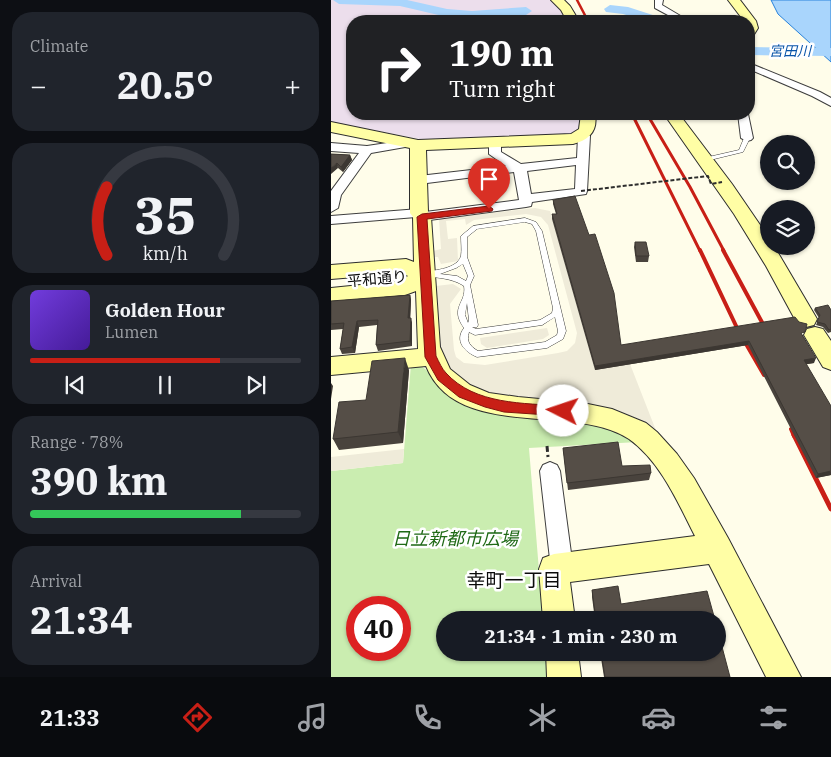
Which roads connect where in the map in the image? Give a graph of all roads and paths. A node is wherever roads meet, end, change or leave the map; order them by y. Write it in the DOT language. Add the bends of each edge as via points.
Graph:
graph roads {
  1 [pos="557,0"];
  2 [pos="659,0"];
  3 [pos="734,0"];
  4 [pos="570,15"];
  5 [pos="672,15"];
  6 [pos="745,15"];
  7 [pos="755,69"];
  8 [pos="831,103"];
  9 [pos="588,120"];
  10 [pos="676,120"];
  11 [pos="744,120"];
  12 [pos="331,127"];
  13 [pos="584,136"];
  14 [pos="747,138"];
  15 [pos="495,143"];
  16 [pos="413,145"];
  17 [pos="331,147"];
  18 [pos="367,150"];
  19 [pos="706,158"];
  20 [pos="581,161"];
  21 [pos="520,169"];
  22 [pos="419,180"];
  23 [pos="722,182"];
  24 [pos="581,191"];
  25 [pos="527,199"];
  26 [pos="331,208"];
  27 [pos="420,215"];
  28 [pos="331,220"];
  29 [pos="465,257"];
  30 [pos="331,272"];
  31 [pos="424,275"];
  32 [pos="331,283"];
  33 [pos="468,289"];
  34 [pos="331,295"];
  35 [pos="557,307"];
  36 [pos="470,325"];
  37 [pos="821,341"];
  38 [pos="431,357"];
  39 [pos="331,366"];
  40 [pos="550,471"];
  41 [pos="718,548"];
  42 [pos="562,568"];
  43 [pos="558,611"];
  44 [pos="784,677"];
  1 -- 4 [label="street"];
  2 -- 5 [label="street" via="658,6"];
  3 -- 6 [label="street"];
  7 -- 8 [label="street"];
  9 -- 13 [label="street"];
  10 -- 19 [label="street"];
  11 -- 14 [label="street"];
  12 -- 16 [label="street"];
  13 -- 15 [label="street" via="573,140"];
  13 -- 20 [label="street"];
  14 -- 19 [label="lane" via="741,151"];
  15 -- 16 [label="street"];
  15 -- 21 [label="street" via="495,154"];
  16 -- 18 [label="street"];
  16 -- 22 [label="street"];
  17 -- 18 [label="street"];
  18 -- 26 [label="street" via="335,195"];
  19 -- 23 [label="street"];
  20 -- 21 [label="street"];
  20 -- 24 [label="street"];
  21 -- 22 [label="street"];
  21 -- 25 [label="street"];
  22 -- 27 [label="street"];
  23 -- 24 [label="path, bridge" via="711,184 708,176"];
  23 -- 37 [label="street"];
  24 -- 25 [label="street"];
  25 -- 27 [label="street" via="522,205"];
  27 -- 28 [label="street"];
  27 -- 31 [label="street"];
  29 -- 31 [label="lane" via="447,269"];
  29 -- 33 [label="lane" via="471,276"];
  29 -- 35 [label="lane" via="464,236 469,229 530,221 539,231"];
  30 -- 31 [label="street" via="406,266"];
  31 -- 32 [label="street, 平和通り"];
  31 -- 33 [label="lane" via="457,278"];
  31 -- 34 [label="street" via="405,288"];
  31 -- 38 [label="street"];
  33 -- 36 [label="lane" via="462,305 463,323"];
  35 -- 36 [label="lane" via="550,320 542,322 487,331"];
  35 -- 36 [label="lane" via="562,330 560,337 547,345 477,354 464,342 464,333"];
  38 -- 39 [label="street"];
  38 -- 41 [label="street" via="452,386 485,402 603,416 638,432 666,460"];
  40 -- 42 [label="street"];
  41 -- 42 [label="street"];
  41 -- 44 [label="street"];
  42 -- 43 [label="street" via="553,569"];
}
